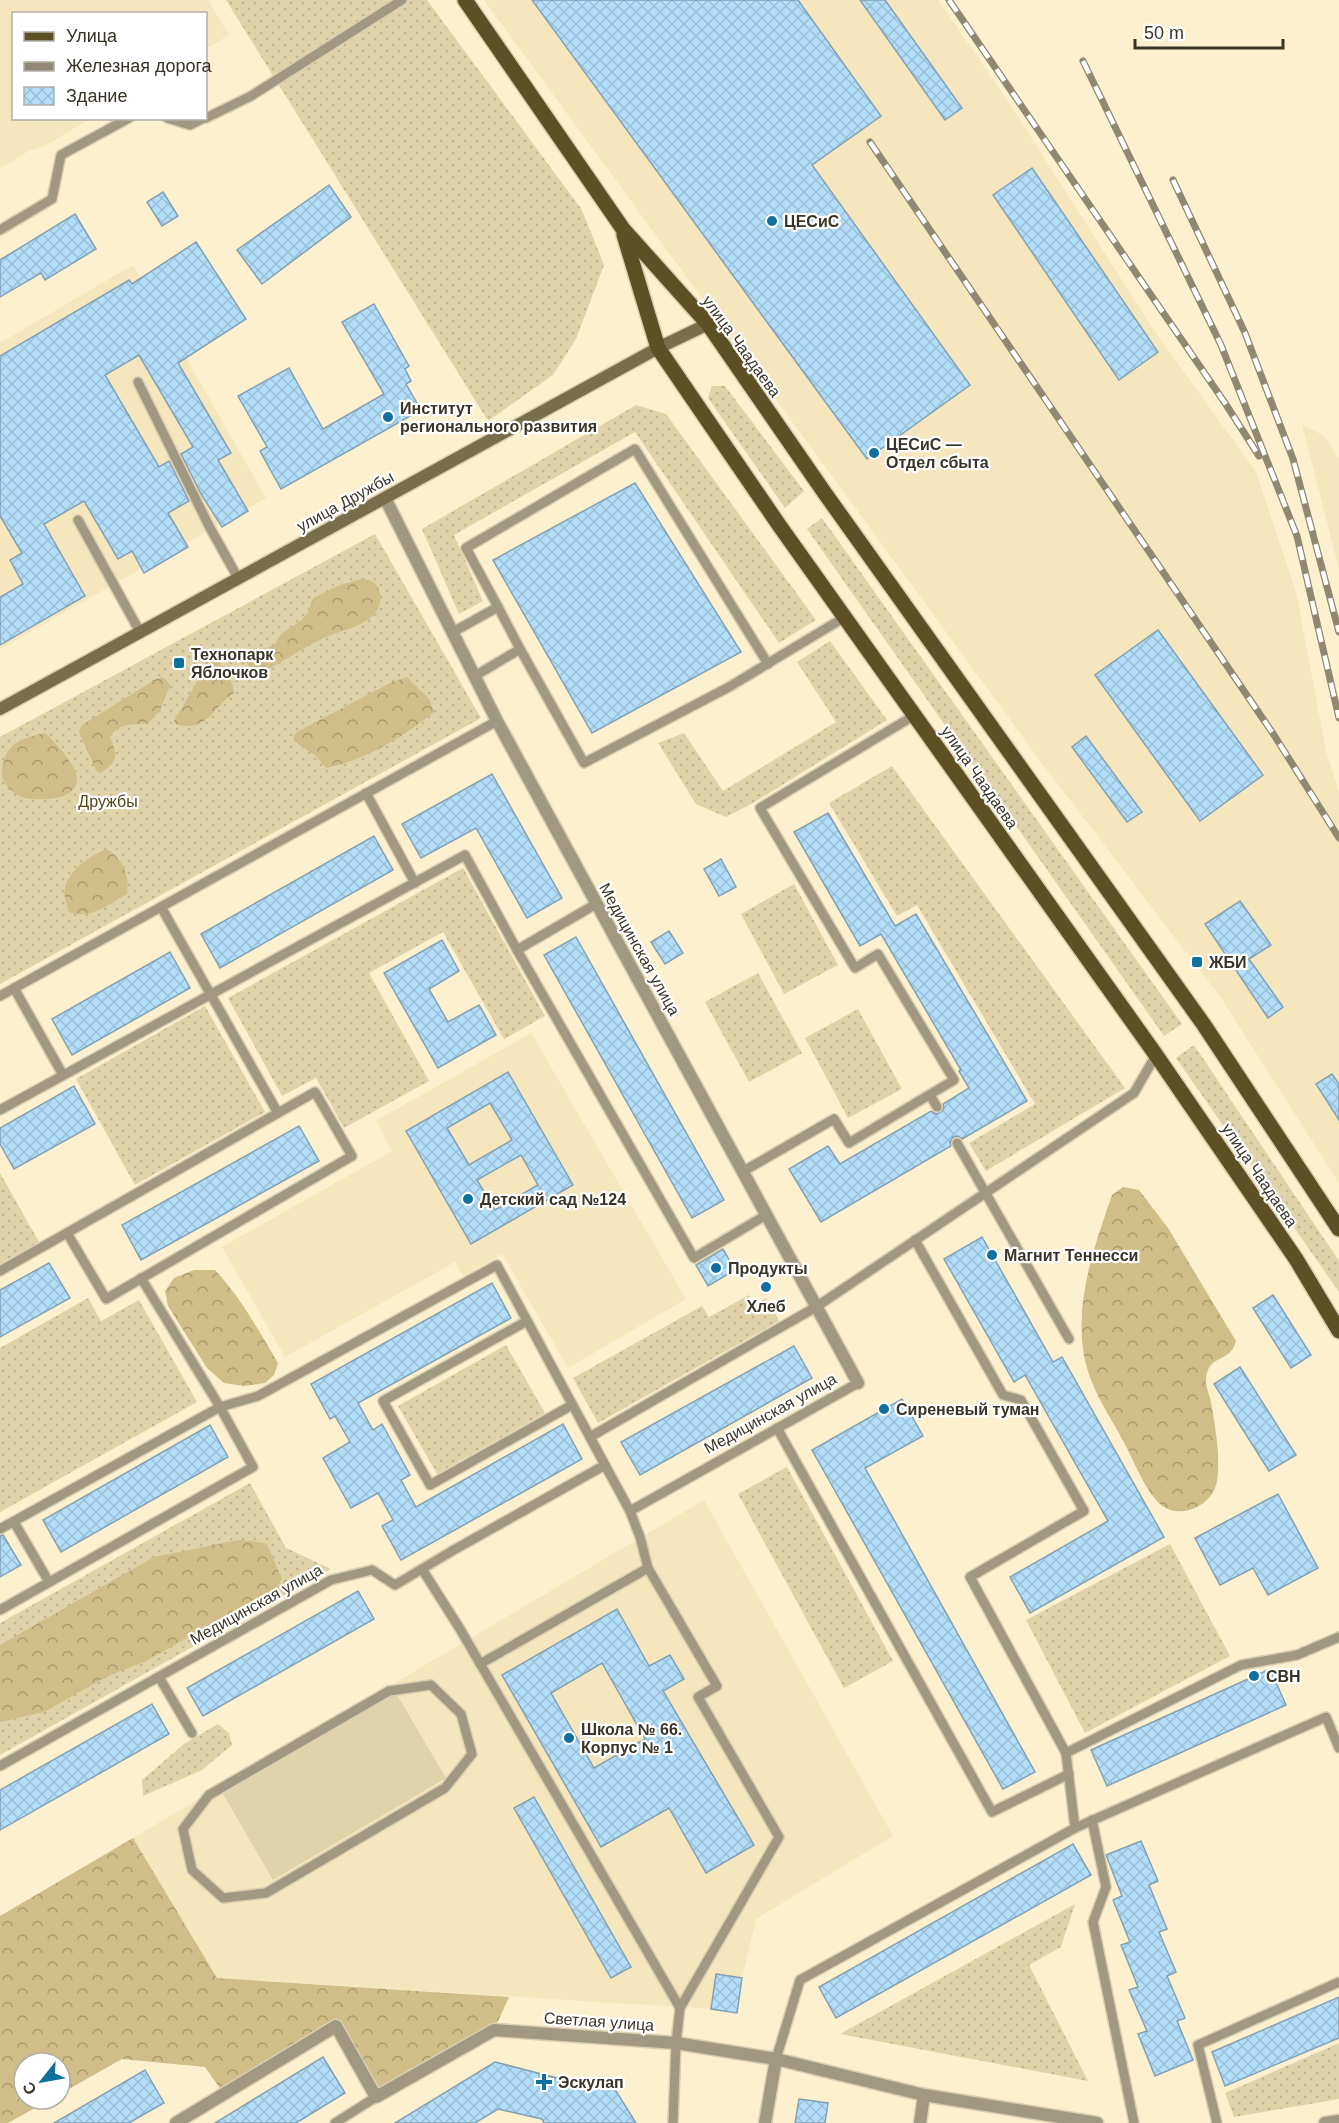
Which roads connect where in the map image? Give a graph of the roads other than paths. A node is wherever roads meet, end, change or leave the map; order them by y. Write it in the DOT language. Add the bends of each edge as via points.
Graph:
graph roads {
  1 [pos="402,0"];
  2 [pos="465,0"];
  3 [pos="207,117"];
  4 [pos="125,120"];
  5 [pos="174,120"];
  6 [pos="201,120"];
  7 [pos="623,229"];
  8 [pos="0,230"];
  9 [pos="708,324"];
  10 [pos="658,348"];
  11 [pos="138,382"];
  12 [pos="386,498"];
  13 [pos="78,520"];
  14 [pos="238,578"];
  15 [pos="498,607"];
  16 [pos="845,616"];
  17 [pos="140,632"];
  18 [pos="453,632"];
  19 [pos="520,649"];
  20 [pos="768,664"];
  21 [pos="475,676"];
  22 [pos="0,709"];
  23 [pos="915,715"];
  24 [pos="497,721"];
  25 [pos="366,793"];
  26 [pos="416,883"];
  27 [pos="596,904"];
  28 [pos="161,907"];
  29 [pos="517,950"];
  30 [pos="14,988"];
  31 [pos="212,994"];
  32 [pos="0,996"];
  33 [pos="1156,1055"];
  34 [pos="63,1075"];
  35 [pos="930,1095"];
  36 [pos="937,1107"];
  37 [pos="0,1110"];
  38 [pos="278,1113"];
  39 [pos="957,1143"];
  40 [pos="742,1172"];
  41 [pos="986,1193"];
  42 [pos="766,1215"];
  43 [pos="1339,1229"];
  44 [pos="67,1233"];
  45 [pos="915,1240"];
  46 [pos="0,1271"];
  47 [pos="141,1278"];
  48 [pos="816,1308"];
  49 [pos="527,1321"];
  50 [pos="1339,1332"];
  51 [pos="1069,1339"];
  52 [pos="858,1383"];
  53 [pos="572,1405"];
  54 [pos="220,1407"];
  55 [pos="777,1428"];
  56 [pos="590,1437"];
  57 [pos="605,1465"];
  58 [pos="630,1511"];
  59 [pos="14,1522"];
  60 [pos="0,1529"];
  61 [pos="648,1568"];
  62 [pos="422,1569"];
  63 [pos="49,1582"];
  64 [pos="0,1610"];
  65 [pos="1339,1637"];
  66 [pos="480,1664"];
  67 [pos="159,1677"];
  68 [pos="192,1733"];
  69 [pos="1339,1748"];
  70 [pos="1066,1753"];
  71 [pos="0,1766"];
  72 [pos="1069,1774"];
  73 [pos="209,1795"];
  74 [pos="1092,1820"];
  75 [pos="1075,1828"];
  76 [pos="1339,1982"];
  77 [pos="680,2008"];
  78 [pos="676,2043"];
  79 [pos="776,2059"];
  80 [pos="924,2095"];
  81 [pos="376,2097"];
  82 [pos="1339,2121"];
  83 [pos="176,2123"];
  84 [pos="335,2123"];
  85 [pos="673,2123"];
  86 [pos="765,2123"];
  87 [pos="920,2123"];
  88 [pos="1097,2123"];
  89 [pos="1134,2123"];
  90 [pos="1217,2123"];
  91 [pos="1325,2123"];
  1 -- 3 [label="lane" via="251,96"];
  2 -- 7 [label="main road, улица Чаадаева"];
  4 -- 8 [label="lane" via="62,155 52,199"];
  5 -- 6 [label="lane" via="190,125"];
  7 -- 9 [label="main road, улица Чаадаева"];
  7 -- 10 [label="main road, улица Чаадаева"];
  9 -- 10 [label="main road, улица Дружбы"];
  9 -- 43 [label="main road, улица Чаадаева" via="1204,1025"];
  10 -- 12 [label="main road, улица Дружбы"];
  10 -- 16 [label="main road, улица Чаадаева"];
  11 -- 14 [label="lane"];
  12 -- 14 [label="main road, улица Дружбы"];
  12 -- 18 [label="street, Медицинская улица"];
  13 -- 17 [label="lane"];
  14 -- 17 [label="main road, улица Дружбы"];
  15 -- 18 [label="lane"];
  15 -- 19 [label="lane"];
  15 -- 20 [label="lane" via="466,548 635,449"];
  16 -- 20 [label="lane"];
  16 -- 23 [label="main road, улица Чаадаева"];
  17 -- 22 [label="main road, улица Дружбы"];
  18 -- 21 [label="street, Медицинская улица"];
  19 -- 20 [label="lane" via="584,763"];
  19 -- 21 [label="lane"];
  21 -- 24 [label="street, Медицинская улица"];
  23 -- 33 [label="main road, улица Чаадаева"];
  23 -- 35 [label="lane" via="760,808 855,968 878,954 954,1080"];
  24 -- 25 [label="lane"];
  24 -- 27 [label="street, Медицинская улица"];
  25 -- 26 [label="lane"];
  25 -- 28 [label="lane"];
  26 -- 29 [label="lane" via="465,855"];
  26 -- 31 [label="lane"];
  27 -- 29 [label="lane"];
  27 -- 40 [label="street, Медицинская улица"];
  28 -- 30 [label="lane"];
  28 -- 31 [label="lane"];
  29 -- 42 [label="lane" via="694,1258"];
  30 -- 32 [label="lane"];
  30 -- 34 [label="lane"];
  31 -- 34 [label="lane"];
  31 -- 38 [label="lane"];
  33 -- 41 [label="lane" via="1134,1093"];
  33 -- 50 [label="main road, улица Чаадаева" via="1296,1259"];
  34 -- 37 [label="lane"];
  35 -- 36 [label="lane"];
  35 -- 40 [label="lane" via="849,1143 834,1119"];
  38 -- 44 [label="lane"];
  38 -- 47 [label="lane" via="315,1092 352,1156"];
  39 -- 41 [label="lane"];
  40 -- 42 [label="street, Медицинская улица"];
  41 -- 45 [label="lane"];
  41 -- 51 [label="lane"];
  42 -- 48 [label="street, Медицинская улица"];
  44 -- 46 [label="lane"];
  44 -- 47 [label="lane" via="106,1299"];
  45 -- 48 [label="lane"];
  45 -- 70 [label="lane" via="1003,1395 1021,1400 1084,1510 970,1577"];
  47 -- 54 [label="lane"];
  48 -- 52 [label="street, Медицинская улица"];
  48 -- 56 [label="lane"];
  49 -- 53 [label="lane"];
  49 -- 53 [label="lane" via="383,1401 430,1485"];
  49 -- 54 [label="lane" via="497,1265 258,1396"];
  52 -- 55 [label="lane, Медицинская улица"];
  53 -- 56 [label="lane"];
  54 -- 59 [label="lane"];
  54 -- 63 [label="lane" via="253,1467"];
  55 -- 58 [label="lane, Медицинская улица"];
  55 -- 72 [label="lane" via="992,1812"];
  56 -- 57 [label="lane"];
  57 -- 58 [label="lane"];
  57 -- 62 [label="lane, Медицинская улица"];
  58 -- 61 [label="lane"];
  59 -- 60 [label="lane"];
  59 -- 63 [label="lane"];
  61 -- 66 [label="lane"];
  61 -- 77 [label="lane" via="717,1686 698,1697 779,1837"];
  62 -- 66 [label="lane"];
  62 -- 67 [label="lane, Медицинская улица" via="395,1585 372,1570 331,1580"];
  63 -- 64 [label="lane"];
  65 -- 70 [label="lane" via="1297,1655 1241,1665"];
  66 -- 77 [label="lane"];
  67 -- 68 [label="lane"];
  67 -- 71 [label="lane, Медицинская улица"];
  69 -- 74 [label="lane" via="1326,1717"];
  70 -- 72 [label="lane"];
  72 -- 75 [label="lane"];
  73 -- 73 [label="lane" via="183,1829 192,1870 223,1898 266,1893 446,1788 472,1754 461,1714 431,1685 389,1691"];
  74 -- 75 [label="lane"];
  74 -- 89 [label="lane" via="1106,1887 1093,1922"];
  75 -- 79 [label="lane" via="800,1980"];
  76 -- 90 [label="lane" via="1198,2044"];
  77 -- 78 [label="lane"];
  78 -- 79 [label="street, Светлая улица"];
  78 -- 81 [label="street, Светлая улица" via="494,2030"];
  78 -- 85 [label="lane"];
  79 -- 80 [label="street, Светлая улица"];
  79 -- 86 [label="street"];
  80 -- 87 [label="street"];
  80 -- 88 [label="street, Светлая улица"];
  81 -- 83 [label="street" via="336,2026"];
  81 -- 84 [label="lane"];
  82 -- 91 [label="street"];
}
